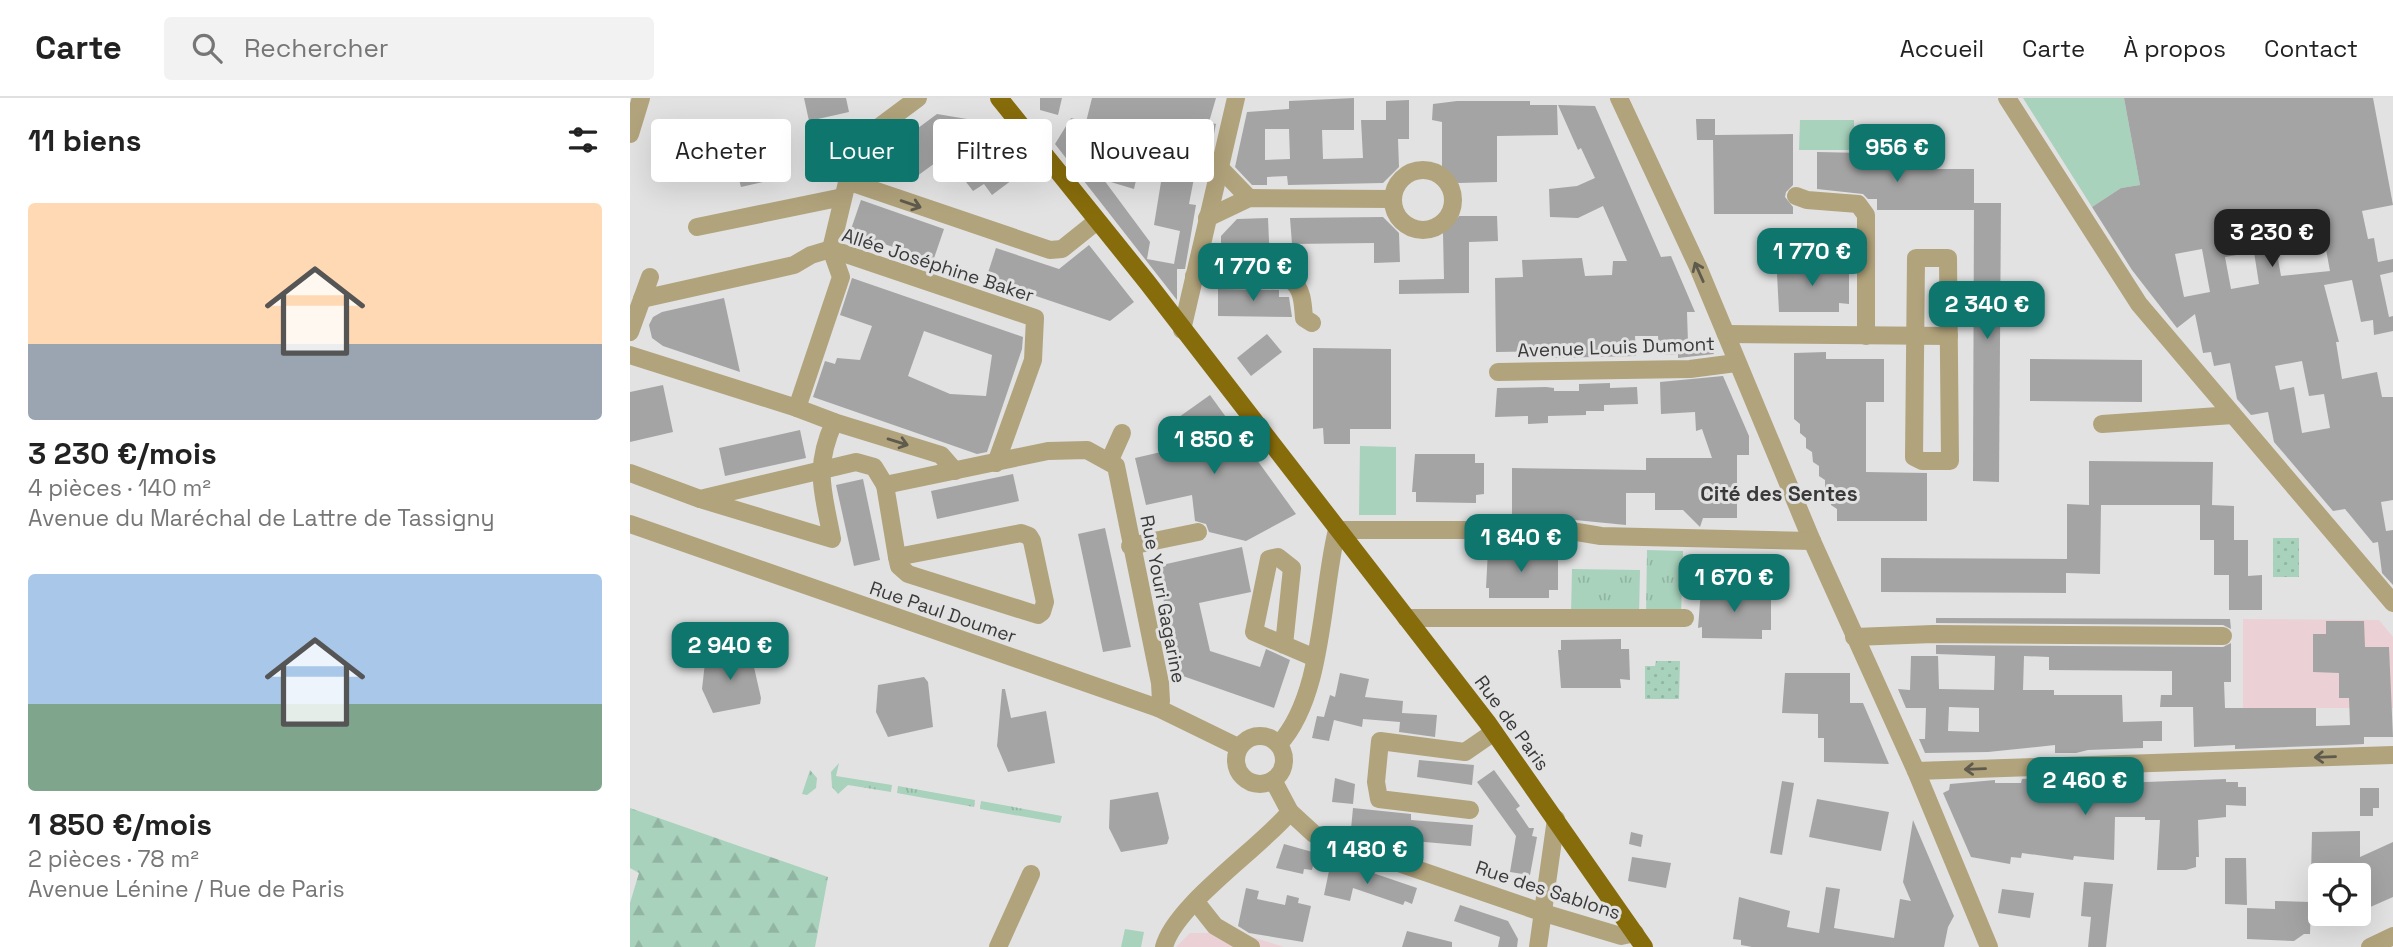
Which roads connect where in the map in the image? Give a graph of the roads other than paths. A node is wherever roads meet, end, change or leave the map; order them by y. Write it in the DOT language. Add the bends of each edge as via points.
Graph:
graph roads {
  1 [pos="641,98"];
  2 [pos="918,98"];
  3 [pos="999,98"];
  4 [pos="1236,98"];
  5 [pos="1619,98"];
  6 [pos="2007,98"];
  7 [pos="630,134"];
  8 [pos="1219,167"];
  9 [pos="845,189"];
  10 [pos="1796,196"];
  11 [pos="1249,198"];
  12 [pos="1392,200"];
  13 [pos="1207,218"];
  14 [pos="1097,221"];
  15 [pos="698,227"];
  16 [pos="831,249"];
  17 [pos="1195,276"];
  18 [pos="650,277"];
  19 [pos="642,299"];
  20 [pos="1312,323"];
  21 [pos="1182,330"];
  22 [pos="630,332"];
  23 [pos="1726,334"];
  24 [pos="1867,336"];
  25 [pos="1915,336"];
  26 [pos="1949,336"];
  27 [pos="630,355"];
  28 [pos="1737,363"];
  29 [pos="1498,372"];
  30 [pos="797,408"];
  31 [pos="2233,415"];
  32 [pos="834,422"];
  33 [pos="2102,424"];
  34 [pos="1122,433"];
  35 [pos="1109,462"];
  36 [pos="996,463"];
  37 [pos="819,471"];
  38 [pos="955,471"];
  39 [pos="630,473"];
  40 [pos="885,485"];
  41 [pos="700,499"];
  42 [pos="630,524"];
  43 [pos="1337,530"];
  44 [pos="1198,532"];
  45 [pos="1812,541"];
  46 [pos="1130,546"];
  47 [pos="897,556"];
  48 [pos="2393,603"];
  49 [pos="1406,618"];
  50 [pos="1685,618"];
  51 [pos="2223,636"];
  52 [pos="1854,637"];
  53 [pos="1284,645"];
  54 [pos="1315,658"];
  55 [pos="1158,708"];
  56 [pos="1494,732"];
  57 [pos="1279,744"];
  58 [pos="1238,747"];
  59 [pos="2393,755"];
  60 [pos="1916,771"];
  61 [pos="1273,780"];
  62 [pos="1470,810"];
  63 [pos="1290,812"];
  64 [pos="1556,819"];
  65 [pos="1031,874"];
  66 [pos="1196,902"];
  67 [pos="1544,913"];
  68 [pos="2393,936"];
  69 [pos="1640,940"];
  70 [pos="998,947"];
  71 [pos="1164,947"];
  72 [pos="1251,947"];
  73 [pos="1538,947"];
  74 [pos="1989,947"];
  75 [pos="2370,947"];
  1 -- 7 [label="street"];
  2 -- 9 [label="street" via="863,139 855,149"];
  3 -- 14 [label="main road, Rue de Paris"];
  4 -- 8 [label="street"];
  23 -- 5 [label="street, one-way"];
  6 -- 31 [label="street" via="2139,304"];
  8 -- 11 [label="street"];
  8 -- 13 [label="street"];
  9 -- 14 [label="street, one-way" via="1050,250 1062,249"];
  9 -- 15 [label="street"];
  9 -- 16 [label="street"];
  10 -- 24 [label="street" via="1858,204 1866,215"];
  11 -- 12 [label="street"];
  11 -- 13 [label="street"];
  13 -- 17 [label="street"];
  14 -- 21 [label="main road, Rue de Paris"];
  16 -- 19 [label="street, Allée Joséphine Baker" via="794,265"];
  16 -- 30 [label="street" via="841,277"];
  16 -- 36 [label="street, Allée Joséphine Baker" via="1035,318 1034,360"];
  17 -- 20 [label="street" via="1281,275 1295,283 1304,318"];
  17 -- 21 [label="street"];
  18 -- 19 [label="street"];
  19 -- 22 [label="street"];
  21 -- 43 [label="main road, Rue de Paris"];
  23 -- 24 [label="street"];
  23 -- 28 [label="street"];
  24 -- 25 [label="street"];
  25 -- 26 [label="street"];
  25 -- 26 [label="street" via="1916,258 1948,258"];
  25 -- 26 [label="street" via="1914,457 1950,461"];
  27 -- 30 [label="street"];
  28 -- 29 [label="street, Avenue Louis Dumont" via="1690,369"];
  28 -- 45 [label="street"];
  30 -- 32 [label="street"];
  31 -- 33 [label="street"];
  31 -- 48 [label="street"];
  32 -- 37 [label="street" via="822,449"];
  32 -- 38 [label="street, one-way" via="941,455"];
  34 -- 35 [label="street"];
  35 -- 36 [label="street" via="1087,450 1048,451"];
  35 -- 46 [label="street, Rue Youri Gagarine" via="1116,466"];
  36 -- 38 [label="street"];
  37 -- 40 [label="street" via="856,462 874,467"];
  37 -- 41 [label="street"];
  37 -- 41 [label="street" via="832,539"];
  38 -- 40 [label="street"];
  39 -- 41 [label="street"];
  40 -- 47 [label="street"];
  42 -- 55 [label="street, Rue Paul Doumer"];
  43 -- 45 [label="street" via="1565,530 1601,536"];
  43 -- 49 [label="main road, Rue de Paris"];
  43 -- 54 [label="street"];
  44 -- 46 [label="street"];
  45 -- 52 [label="street"];
  46 -- 55 [label="street, Rue Youri Gagarine" via="1160,683"];
  47 -- 47 [label="street" via="899,566 908,574 1034,615 1045,607 1032,541 1026,534"];
  49 -- 50 [label="street"];
  49 -- 56 [label="main road, Rue de Paris"];
  51 -- 52 [label="street"];
  52 -- 60 [label="street"];
  53 -- 54 [label="street"];
  54 -- 57 [label="street" via="1293,730"];
  55 -- 58 [label="street, Rue Paul Doumer"];
  56 -- 62 [label="street" via="1465,752 1380,741 1379,799"];
  56 -- 64 [label="main road, Rue de Paris"];
  57 -- 58 [label="street" via="1256,736"];
  57 -- 61 [label="street" via="1284,764"];
  58 -- 61 [label="street" via="1235,764 1243,778 1258,785"];
  59 -- 60 [label="street, one-way"];
  60 -- 74 [label="street"];
  61 -- 63 [label="street, Rue des Sablons"];
  63 -- 66 [label="street"];
  63 -- 67 [label="street, Rue des Sablons" via="1314,834"];
  64 -- 67 [label="street"];
  64 -- 69 [label="main road, Rue de Paris"];
  65 -- 70 [label="street"];
  66 -- 71 [label="street" via="1167,934"];
  66 -- 72 [label="street" via="1214,926"];
  67 -- 69 [label="street, Rue des Sablons"];
  67 -- 73 [label="street"];
  68 -- 75 [label="street"];
}
